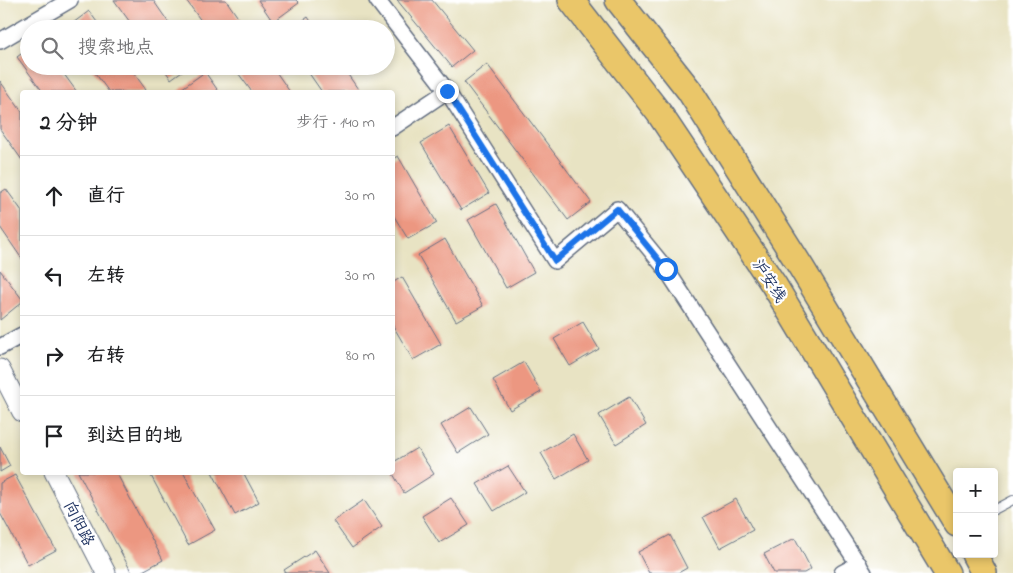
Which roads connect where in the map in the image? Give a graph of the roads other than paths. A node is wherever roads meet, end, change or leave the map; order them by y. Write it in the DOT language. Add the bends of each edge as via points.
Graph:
graph roads {
  1 [pos="70,0"];
  2 [pos="377,0"];
  3 [pos="571,0"];
  4 [pos="618,0"];
  5 [pos="36,20"];
  6 [pos="392,20"];
  7 [pos="395,23"];
  8 [pos="20,29"];
  9 [pos="0,41"];
  10 [pos="447,91"];
  11 [pos="395,126"];
  12 [pos="20,336"];
  13 [pos="0,347"];
  14 [pos="0,369"];
  15 [pos="20,408"];
  16 [pos="56,475"];
  17 [pos="1013,500"];
  18 [pos="998,508"];
  19 [pos="953,517"];
  20 [pos="976,558"];
  21 [pos="862,568"];
  22 [pos="106,573"];
  23 [pos="842,573"];
  24 [pos="947,573"];
  25 [pos="984,573"];
  1 -- 5 [label="street"];
  2 -- 6 [label="street"];
  3 -- 24 [label="highway, 沪安线" via="659,113 774,285"];
  4 -- 19 [label="highway, 沪安线" via="689,90"];
  7 -- 10 [label="street"];
  8 -- 9 [label="street"];
  10 -- 11 [label="street"];
  10 -- 21 [label="street" via="555,261 617,209 666,269"];
  12 -- 13 [label="street"];
  14 -- 15 [label="street"];
  16 -- 22 [label="street, 向阳路"];
  17 -- 18 [label="lane"];
  20 -- 25 [label="highway"];
  21 -- 23 [label="street"];
}
